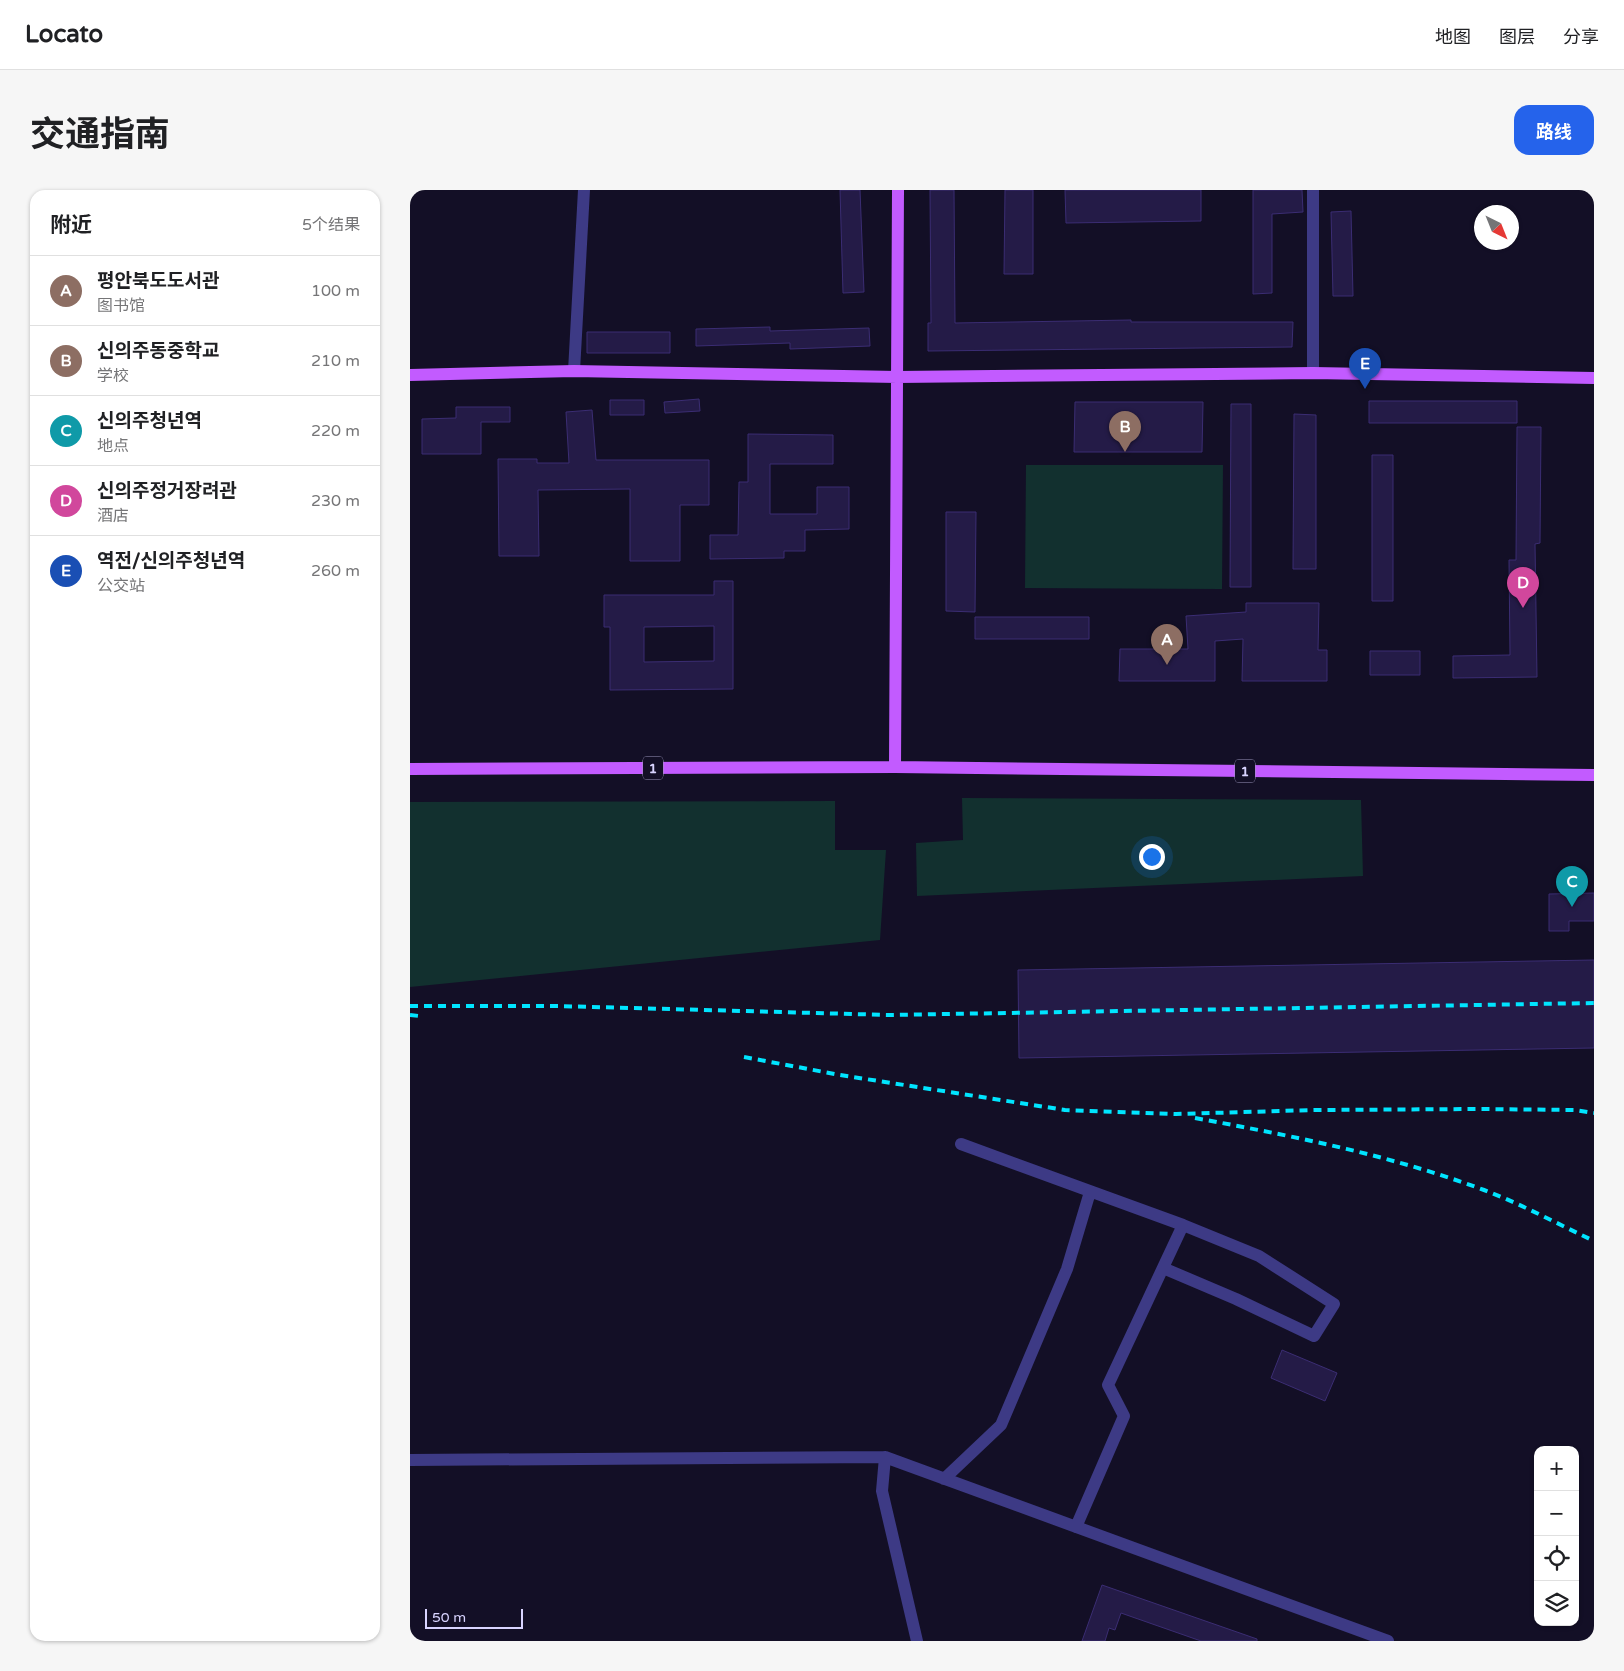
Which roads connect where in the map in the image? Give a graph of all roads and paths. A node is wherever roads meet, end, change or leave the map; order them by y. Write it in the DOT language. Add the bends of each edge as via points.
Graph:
graph roads {
  1 [pos="584,190"];
  2 [pos="898,190"];
  3 [pos="1313,190"];
  4 [pos="574,371"];
  5 [pos="1313,373"];
  6 [pos="410,375"];
  7 [pos="897,377"];
  8 [pos="1594,378"];
  9 [pos="895,767"];
  10 [pos="410,769"];
  11 [pos="1594,775"];
  12 [pos="960,1144"];
  13 [pos="1090,1192"];
  14 [pos="1182,1225"];
  15 [pos="1163,1268"];
  16 [pos="884,1457"];
  17 [pos="410,1460"];
  18 [pos="944,1478"];
  19 [pos="1076,1527"];
  20 [pos="918,1641"];
  21 [pos="1388,1641"];
  1 -- 4 [label="street"];
  2 -- 7 [label="main road"];
  3 -- 5 [label="street"];
  4 -- 6 [label="main road"];
  4 -- 7 [label="main road"];
  5 -- 7 [label="main road"];
  5 -- 8 [label="main road"];
  7 -- 9 [label="main road"];
  9 -- 10 [label="main road, 1"];
  9 -- 11 [label="main road, 1"];
  12 -- 13 [label="street"];
  13 -- 14 [label="street"];
  13 -- 18 [label="street" via="1067,1269 1002,1425"];
  14 -- 15 [label="street"];
  14 -- 15 [label="street" via="1259,1256 1334,1304 1314,1336"];
  15 -- 19 [label="street" via="1108,1385 1124,1416"];
  16 -- 17 [label="street"];
  16 -- 18 [label="street"];
  16 -- 20 [label="street" via="882,1490"];
  18 -- 19 [label="street"];
  19 -- 21 [label="street"];
}
